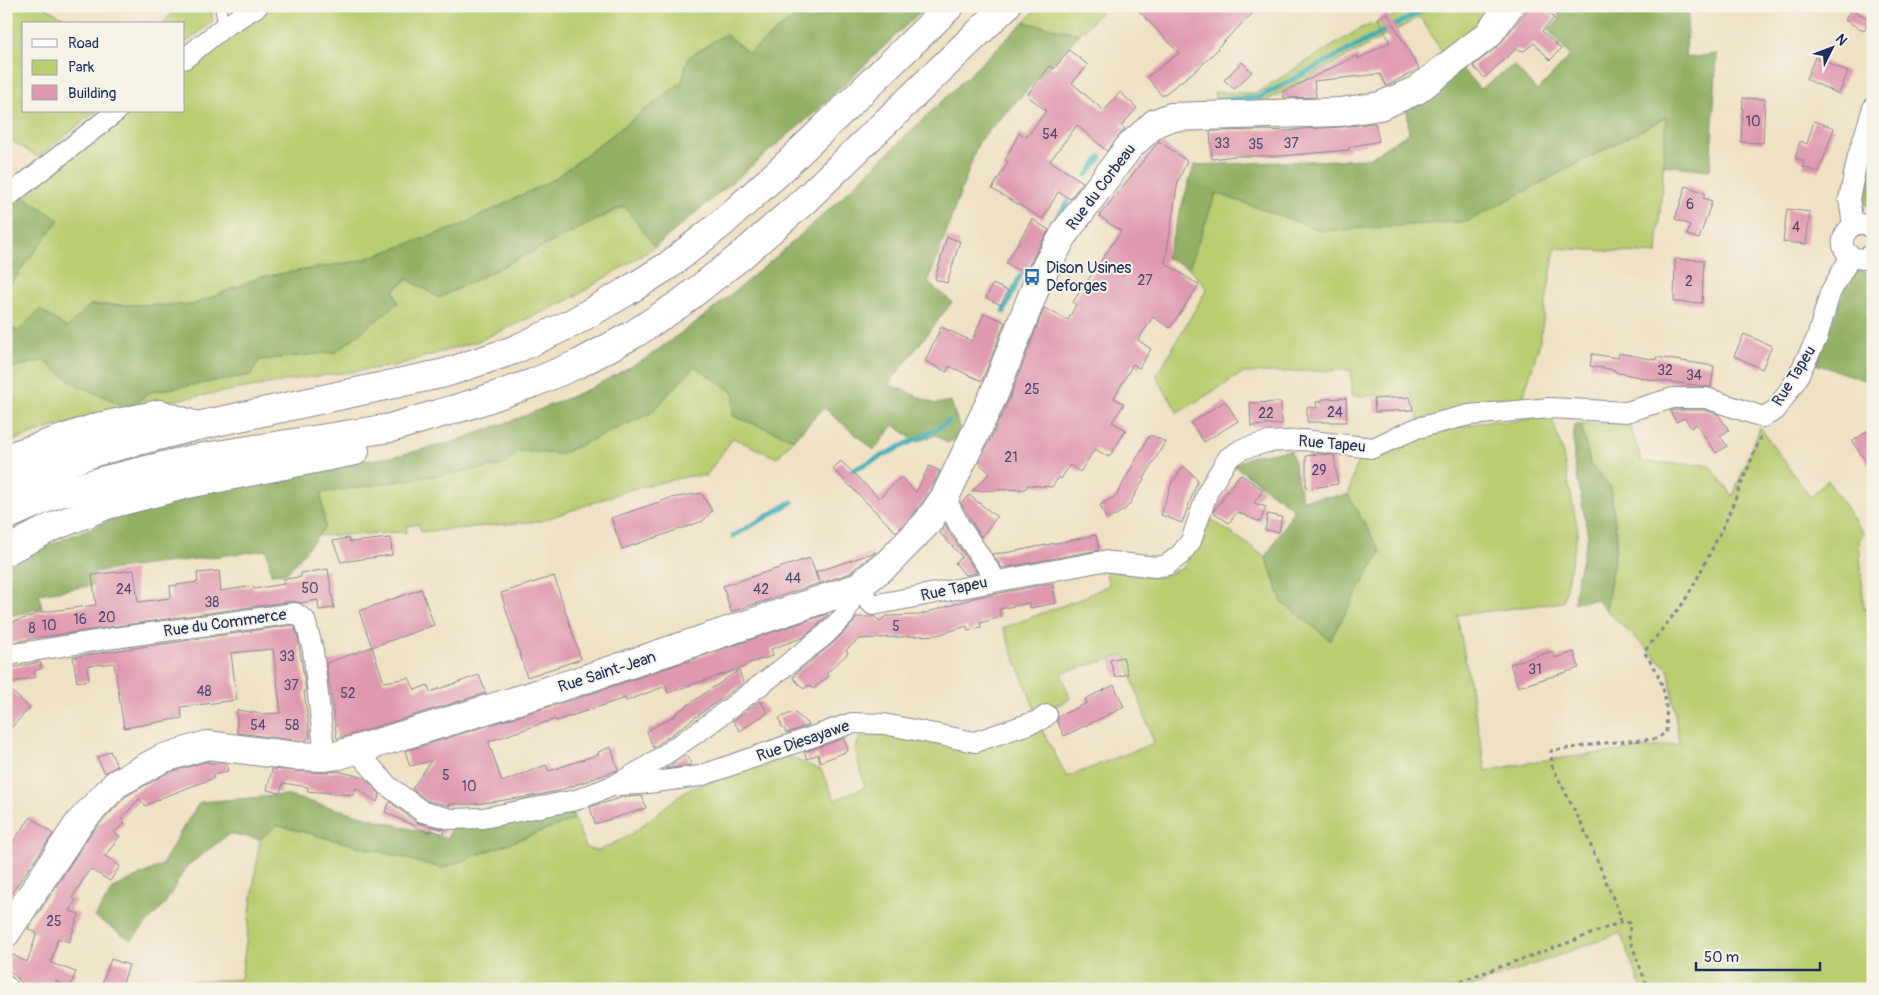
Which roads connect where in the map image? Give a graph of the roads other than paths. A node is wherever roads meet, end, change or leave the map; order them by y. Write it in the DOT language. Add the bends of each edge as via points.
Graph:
graph roads {
  1 [pos="220,6"];
  2 [pos="258,6"];
  3 [pos="950,6"];
  4 [pos="1006,6"];
  5 [pos="1509,6"];
  6 [pos="224,27"];
  7 [pos="185,58"];
  8 [pos="1873,108"];
  9 [pos="116,112"];
  10 [pos="6,198"];
  11 [pos="1853,225"];
  12 [pos="1873,229"];
  13 [pos="1873,254"];
  14 [pos="1851,256"];
  15 [pos="469,404"];
  16 [pos="197,426"];
  17 [pos="6,458"];
  18 [pos="6,487"];
  19 [pos="945,498"];
  20 [pos="6,516"];
  21 [pos="6,551"];
  22 [pos="996,580"];
  23 [pos="856,588"];
  24 [pos="6,657"];
  25 [pos="1047,715"];
  26 [pos="356,750"];
  27 [pos="325,757"];
  28 [pos="615,785"];
  29 [pos="9,924"];
  1 -- 6 [label="lane"];
  2 -- 6 [label="street"];
  3 -- 16 [label="main road" via="721,224 668,265 572,323 514,350 444,373"];
  4 -- 15 [label="main road" via="803,202 681,303 634,334 580,363"];
  5 -- 19 [label="main road, Rue du Corbeau" via="1488,35 1417,90 1380,106 1340,112 1171,117 1155,123 1129,147 1066,231 1038,281 994,394"];
  6 -- 7 [label="street"];
  8 -- 11 [label="street" via="1850,196"];
  9 -- 10 [label="street"];
  11 -- 12 [label="street" via="1862,223"];
  11 -- 14 [label="street" via="1844,234 1843,246"];
  13 -- 14 [label="street" via="1863,259"];
  14 -- 22 [label="street, Rue Tapeu" via="1830,293 1817,338 1796,380 1776,410 1763,417 1706,398 1673,398 1626,412 1550,408 1469,415 1417,428 1373,448 1303,440 1268,442 1242,449 1228,458 1208,491 1191,541 1167,565 1156,568 1103,560"];
  15 -- 20 [label="main road" via="390,428 192,459 109,479 56,494"];
  15 -- 21 [label="main road" via="386,445 188,484 107,505 50,528"];
  16 -- 17 [label="main road" via="160,414 98,427"];
  16 -- 18 [label="main road" via="95,452"];
  19 -- 22 [label="street"];
  19 -- 23 [label="main road, Rue du Corbeau" via="927,523"];
  22 -- 23 [label="street, Rue Tapeu" via="873,605"];
  23 -- 26 [label="main road, Rue Saint-Jean" via="559,688"];
  23 -- 28 [label="street, Rue Diesayawe" via="844,616 825,635 705,727"];
  24 -- 27 [label="street, Rue du Commerce" via="107,639 295,613 305,620 313,650"];
  25 -- 28 [label="street, Rue Diesayawe" via="975,742 884,724 852,722 700,776"];
  26 -- 27 [label="main road, Rue Saint-Jean"];
  26 -- 28 [label="street, Rue Diesayawe" via="388,786 423,812 451,819 483,818 576,800"];
  27 -- 29 [label="main road, Rue Saint-Jean" via="207,745 161,759 116,784 79,823"];
}
